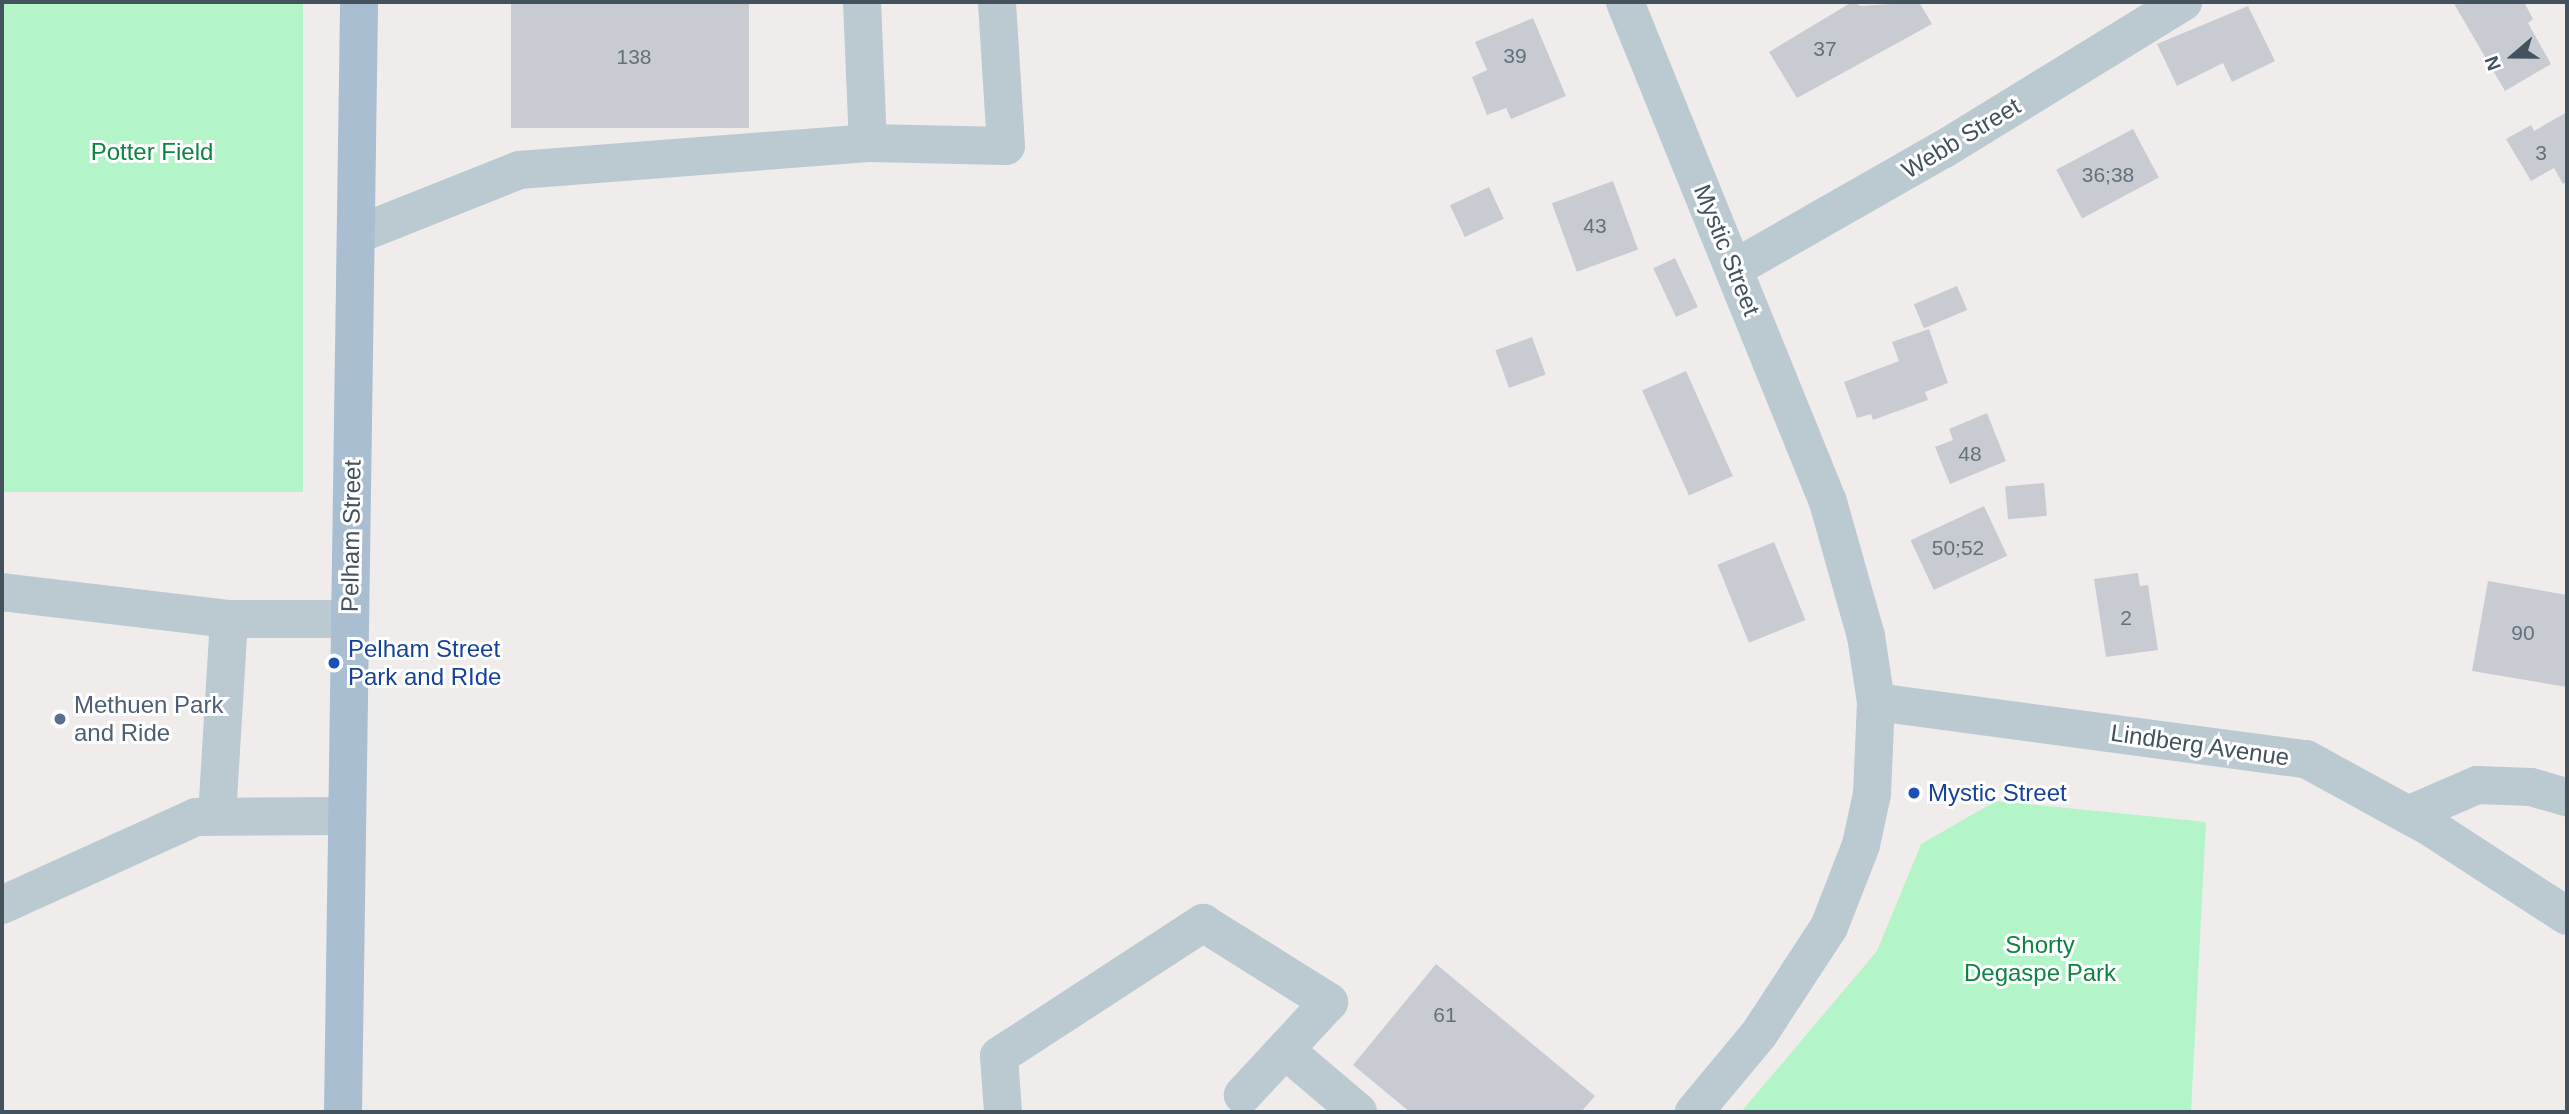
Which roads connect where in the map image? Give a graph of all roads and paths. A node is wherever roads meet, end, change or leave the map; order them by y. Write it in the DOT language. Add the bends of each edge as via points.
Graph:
graph roads {
  1 [pos="359,2"];
  2 [pos="862,2"];
  3 [pos="998,2"];
  4 [pos="1625,2"];
  5 [pos="2183,2"];
  6 [pos="868,143"];
  7 [pos="356,234"];
  8 [pos="1735,268"];
  9 [pos="2,592"];
  10 [pos="229,619"];
  11 [pos="350,619"];
  12 [pos="1876,702"];
  13 [pos="2567,797"];
  14 [pos="217,816"];
  15 [pos="347,816"];
  16 [pos="2408,816"];
  17 [pos="2,905"];
  18 [pos="2567,916"];
  19 [pos="1285,1050"];
  20 [pos="1243,1095"];
  21 [pos="343,1112"];
  22 [pos="1003,1112"];
  23 [pos="1358,1112"];
  24 [pos="1694,1112"];
  1 -- 7 [label="main road, Pelham Street"];
  2 -- 6 [label="street"];
  3 -- 6 [label="street" via="1006,146"];
  4 -- 8 [label="street, Mystic Street"];
  5 -- 8 [label="street, Webb Street" via="1944,149"];
  6 -- 7 [label="street" via="519,170"];
  7 -- 11 [label="main road, Pelham Street"];
  8 -- 12 [label="street, Mystic Street" via="1828,502 1866,636"];
  9 -- 10 [label="street"];
  10 -- 11 [label="street"];
  10 -- 14 [label="street"];
  11 -- 15 [label="main road, Pelham Street"];
  12 -- 16 [label="street, Lindberg Avenue" via="2306,759"];
  12 -- 24 [label="street, Mystic Street" via="1869,807 1861,845 1829,927 1759,1034"];
  13 -- 16 [label="street" via="2531,787 2477,785"];
  14 -- 15 [label="street"];
  14 -- 17 [label="street" via="196,817"];
  15 -- 21 [label="main road, Pelham Street"];
  16 -- 18 [label="street, Lindberg Avenue"];
  19 -- 20 [label="street"];
  19 -- 22 [label="street" via="1329,1002 1203,923 999,1056"];
  19 -- 23 [label="street"];
}
